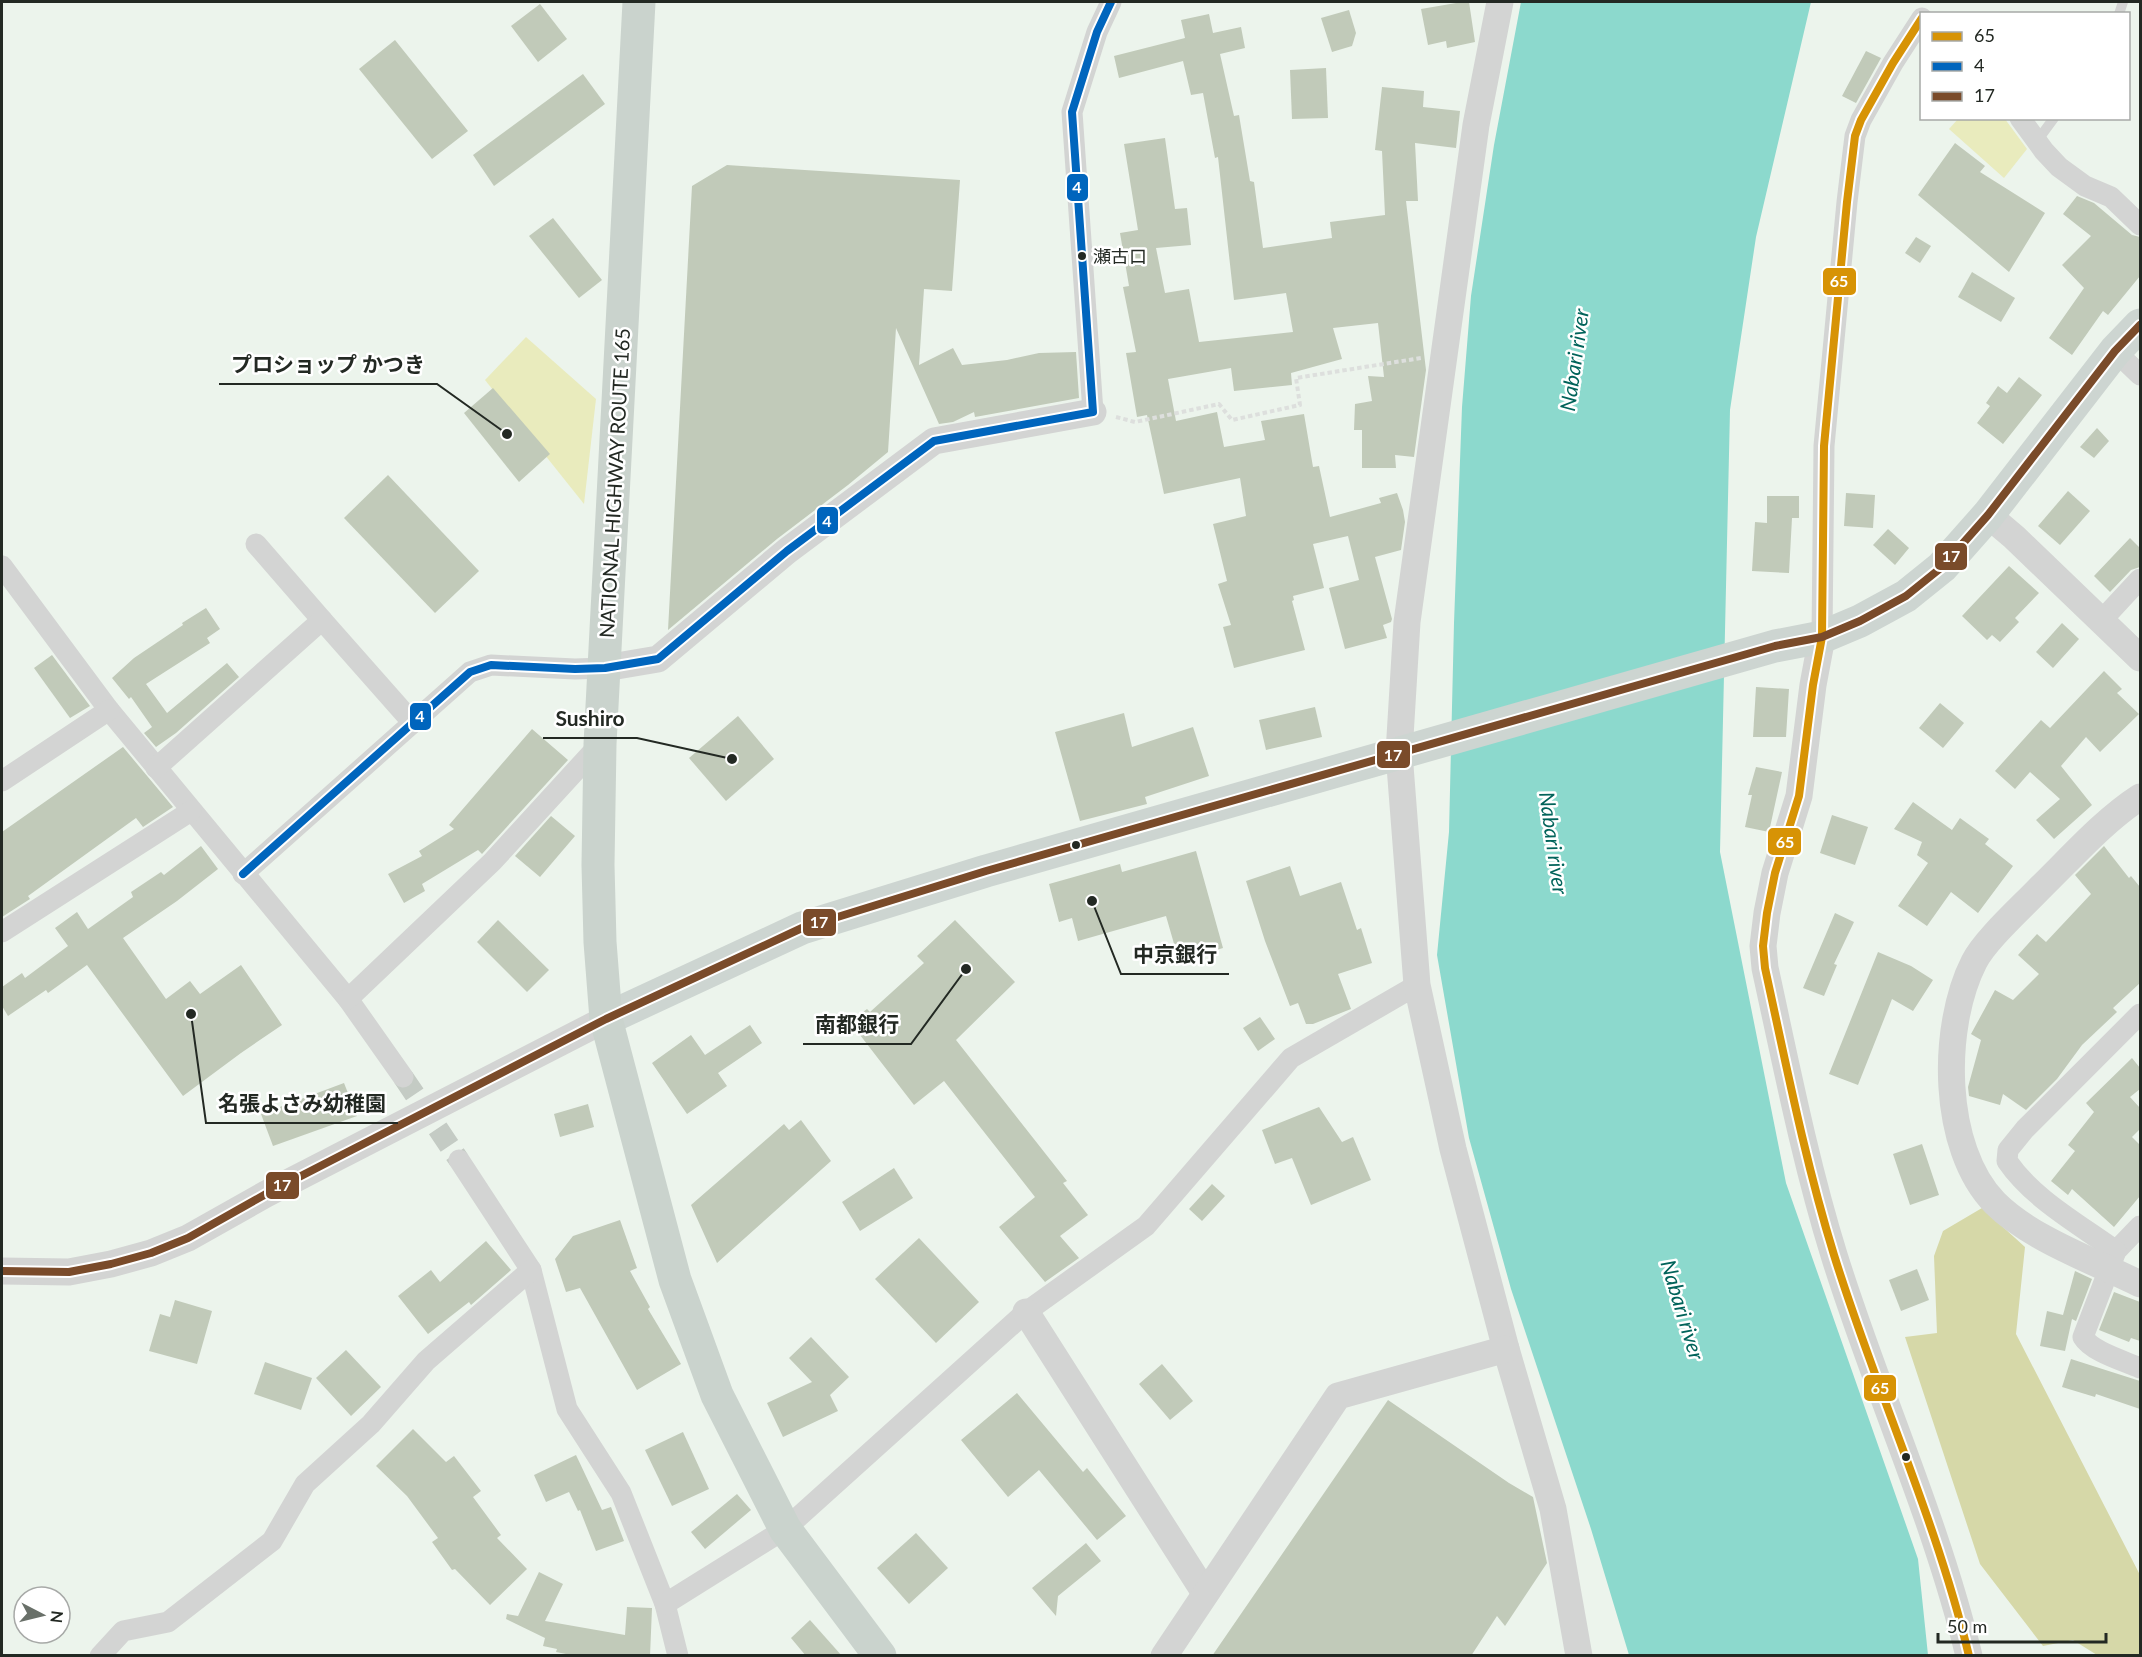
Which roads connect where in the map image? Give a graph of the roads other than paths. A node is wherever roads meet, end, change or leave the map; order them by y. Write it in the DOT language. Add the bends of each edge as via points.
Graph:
graph roads {
  1 [pos="639,2"];
  2 [pos="1111,2"];
  3 [pos="1500,2"];
  4 [pos="1920,23"];
  5 [pos="2021,120"];
  6 [pos="2053,120"];
  7 [pos="2037,141"];
  8 [pos="2140,225"];
  9 [pos="2140,325"];
  10 [pos="2115,351"];
  11 [pos="2140,375"];
  12 [pos="1093,412"];
  13 [pos="1988,515"];
  14 [pos="256,544"];
  15 [pos="2,566"];
  16 [pos="2140,579"];
  17 [pos="322,620"];
  18 [pos="2101,621"];
  19 [pos="1822,637"];
  20 [pos="2140,658"];
  21 [pos="605,668"];
  22 [pos="109,710"];
  23 [pos="413,723"];
  24 [pos="600,744"];
  25 [pos="1408,750"];
  26 [pos="156,768"];
  27 [pos="2,782"];
  28 [pos="2140,797"];
  29 [pos="191,811"];
  30 [pos="243,874"];
  31 [pos="2,932"];
  32 [pos="1417,985"];
  33 [pos="348,999"];
  34 [pos="2140,1014"];
  35 [pos="606,1019"];
  36 [pos="403,1077"];
  37 [pos="459,1160"];
  38 [pos="2140,1226"];
  39 [pos="2113,1260"];
  40 [pos="531,1270"];
  41 [pos="2,1271"];
  42 [pos="2140,1284"];
  43 [pos="1026,1312"];
  44 [pos="1506,1348"];
  45 [pos="2140,1368"];
  46 [pos="785,1529"];
  47 [pos="1205,1593"];
  48 [pos="665,1604"];
  49 [pos="100,1656"];
  50 [pos="678,1656"];
  51 [pos="879,1656"];
  52 [pos="1164,1656"];
  53 [pos="1579,1656"];
  54 [pos="1969,1656"];
  1 -- 21 [label="highway, NATIONAL HIGHWAY ROUTE 165"];
  2 -- 12 [label="street" via="1097,32 1072,112"];
  3 -- 25 [label="street" via="1476,125 1407,622"];
  4 -- 19 [label="street" via="1893,63 1855,136 1824,446"];
  5 -- 7 [label="street"];
  6 -- 7 [label="lane"];
  7 -- 8 [label="street" via="2060,167 2085,186 2111,197"];
  9 -- 10 [label="main road"];
  10 -- 11 [label="street"];
  10 -- 13 [label="main road"];
  12 -- 21 [label="street" via="934,441 787,551 658,659"];
  13 -- 18 [label="street"];
  13 -- 19 [label="main road" via="1942,567 1906,596"];
  14 -- 17 [label="street"];
  15 -- 22 [label="street"];
  16 -- 18 [label="street"];
  17 -- 23 [label="street"];
  17 -- 26 [label="street"];
  18 -- 20 [label="street"];
  19 -- 25 [label="main road" via="1774,646"];
  19 -- 54 [label="street" via="1799,796 1767,913 1765,968 1795,1107 1835,1256 1954,1597"];
  21 -- 23 [label="street" via="480,667"];
  21 -- 24 [label="highway, NATIONAL HIGHWAY ROUTE 165"];
  22 -- 26 [label="street"];
  22 -- 27 [label="street"];
  23 -- 30 [label="street"];
  24 -- 33 [label="street" via="492,862"];
  24 -- 35 [label="highway, NATIONAL HIGHWAY ROUTE 165" via="598,866"];
  25 -- 32 [label="street"];
  25 -- 35 [label="main road" via="802,928"];
  26 -- 29 [label="street"];
  28 -- 39 [label="street" via="2107,822 1974,960 1956,1012 1953,1045 1952,1083 1962,1146 1982,1188 2007,1214 2064,1249"];
  29 -- 30 [label="street"];
  29 -- 31 [label="street"];
  30 -- 33 [label="street"];
  32 -- 43 [label="street" via="1291,1058 1146,1226"];
  32 -- 44 [label="street" via="1453,1149"];
  33 -- 36 [label="street"];
  34 -- 39 [label="street" via="2008,1150 2007,1161 2018,1176"];
  35 -- 41 [label="street" via="179,1242 111,1264 69,1272"];
  35 -- 46 [label="highway, NATIONAL HIGHWAY ROUTE 165" via="675,1280 717,1395"];
  37 -- 40 [label="street"];
  38 -- 39 [label="street"];
  39 -- 42 [label="street"];
  39 -- 45 [label="street" via="2084,1337 2098,1349"];
  40 -- 48 [label="street" via="567,1409 621,1493"];
  40 -- 49 [label="street" via="426,1361 371,1424 305,1484 272,1541 168,1622 123,1631"];
  43 -- 46 [label="street"];
  43 -- 47 [label="street"];
  44 -- 47 [label="street" via="1338,1396"];
  44 -- 53 [label="street" via="1553,1509"];
  46 -- 48 [label="street"];
  46 -- 51 [label="highway, NATIONAL HIGHWAY ROUTE 165"];
  47 -- 52 [label="street"];
  48 -- 50 [label="street"];
}
